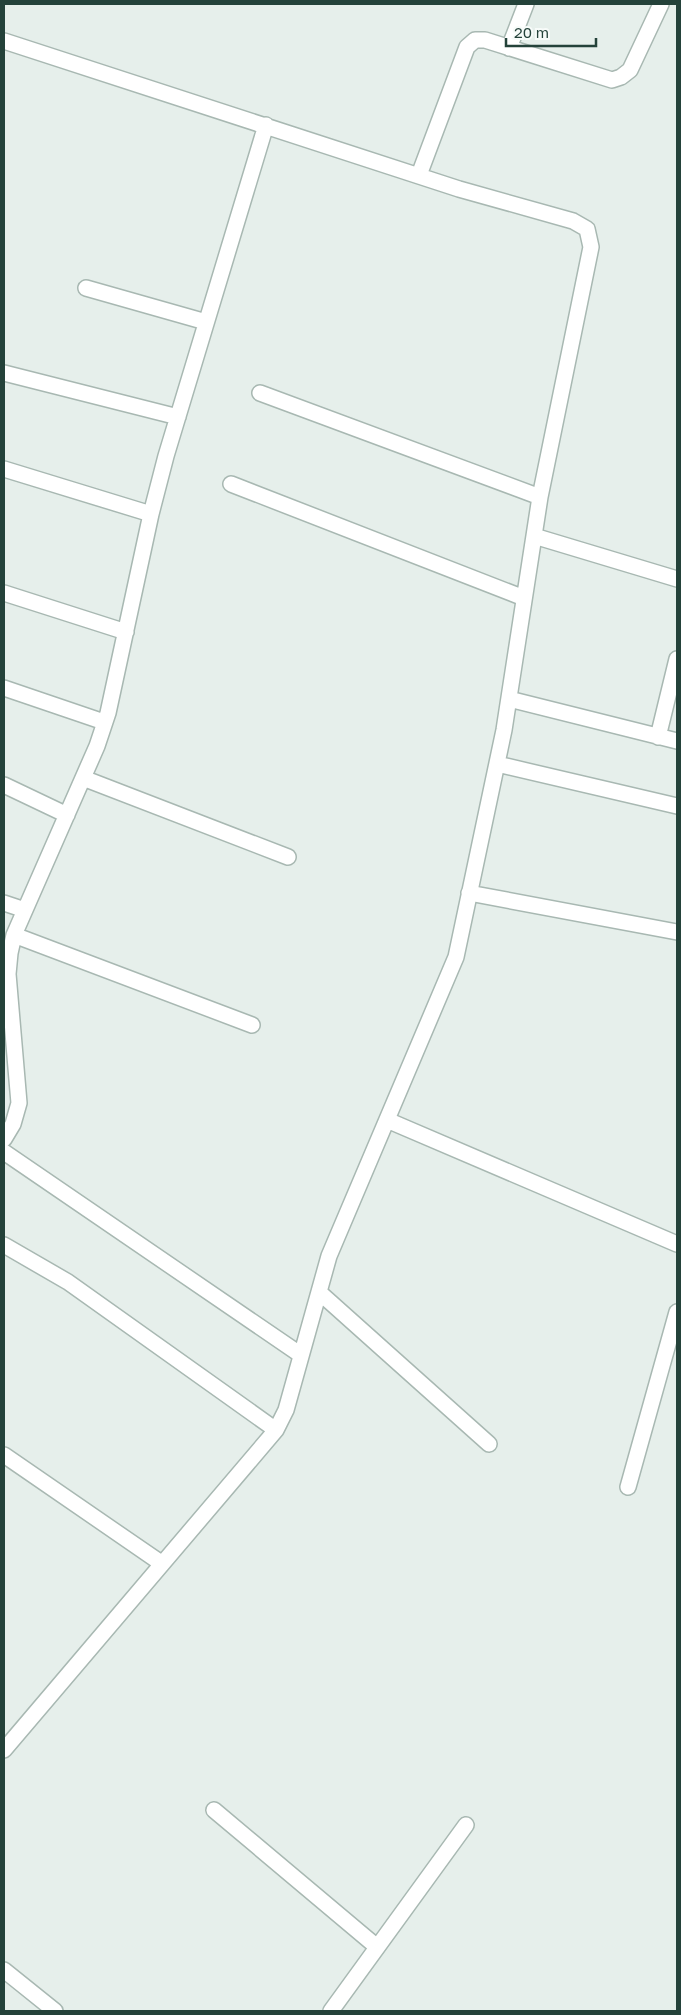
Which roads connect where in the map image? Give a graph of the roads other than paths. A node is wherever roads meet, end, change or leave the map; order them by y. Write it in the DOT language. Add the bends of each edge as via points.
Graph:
graph roads {
  1 [pos="526,4"];
  2 [pos="661,4"];
  3 [pos="4,41"];
  4 [pos="509,48"];
  5 [pos="266,125"];
  6 [pos="419,175"];
  7 [pos="86,288"];
  8 [pos="206,322"];
  9 [pos="4,373"];
  10 [pos="260,393"];
  11 [pos="178,417"];
  12 [pos="4,469"];
  13 [pos="232,484"];
  14 [pos="540,497"];
  15 [pos="151,514"];
  16 [pos="534,536"];
  17 [pos="677,579"];
  18 [pos="4,593"];
  19 [pos="524,598"];
  20 [pos="126,632"];
  21 [pos="677,659"];
  22 [pos="4,688"];
  23 [pos="509,699"];
  24 [pos="104,722"];
  25 [pos="658,737"];
  26 [pos="677,741"];
  27 [pos="497,764"];
  28 [pos="83,778"];
  29 [pos="4,785"];
  30 [pos="677,806"];
  31 [pos="67,815"];
  32 [pos="288,857"];
  33 [pos="469,892"];
  34 [pos="4,903"];
  35 [pos="25,910"];
  36 [pos="677,932"];
  37 [pos="14,934"];
  38 [pos="252,1025"];
  39 [pos="387,1120"];
  40 [pos="4,1139"];
  41 [pos="4,1152"];
  42 [pos="677,1244"];
  43 [pos="4,1245"];
  44 [pos="319,1292"];
  45 [pos="677,1312"];
  46 [pos="301,1355"];
  47 [pos="276,1430"];
  48 [pos="489,1444"];
  49 [pos="4,1455"];
  50 [pos="628,1487"];
  51 [pos="161,1563"];
  52 [pos="4,1750"];
  53 [pos="214,1810"];
  54 [pos="466,1825"];
  55 [pos="377,1947"];
  56 [pos="4,1970"];
  57 [pos="55,2011"];
  58 [pos="331,2011"];
  1 -- 4 [label="street"];
  2 -- 4 [label="street" via="630,70 621,78 612,80"];
  3 -- 5 [label="street"];
  4 -- 6 [label="street" via="485,40 474,40 467,47"];
  5 -- 6 [label="street"];
  5 -- 8 [label="street"];
  6 -- 14 [label="street" via="573,221 587,229 592,247"];
  7 -- 8 [label="street"];
  8 -- 11 [label="street"];
  9 -- 11 [label="street"];
  10 -- 14 [label="street"];
  11 -- 15 [label="street"];
  12 -- 15 [label="street"];
  13 -- 19 [label="street"];
  14 -- 16 [label="street"];
  15 -- 20 [label="street"];
  16 -- 17 [label="street"];
  16 -- 19 [label="street"];
  18 -- 20 [label="street"];
  19 -- 23 [label="street"];
  20 -- 24 [label="street"];
  21 -- 25 [label="street"];
  22 -- 24 [label="street"];
  23 -- 25 [label="street"];
  23 -- 27 [label="street"];
  24 -- 28 [label="street"];
  25 -- 26 [label="street"];
  27 -- 30 [label="street"];
  27 -- 33 [label="street"];
  28 -- 31 [label="street"];
  28 -- 32 [label="street"];
  29 -- 31 [label="street"];
  31 -- 35 [label="street"];
  33 -- 36 [label="street"];
  33 -- 39 [label="street" via="456,957"];
  34 -- 35 [label="street"];
  35 -- 37 [label="street"];
  37 -- 38 [label="street"];
  37 -- 40 [label="street" via="8,974 19,1103 14,1124"];
  39 -- 42 [label="street"];
  39 -- 44 [label="street" via="329,1256"];
  41 -- 46 [label="street"];
  43 -- 47 [label="street" via="68,1282"];
  44 -- 46 [label="street"];
  44 -- 48 [label="street"];
  45 -- 50 [label="street"];
  46 -- 47 [label="street" via="286,1410"];
  47 -- 51 [label="street"];
  49 -- 51 [label="street"];
  51 -- 52 [label="street"];
  53 -- 55 [label="street"];
  54 -- 55 [label="street"];
  55 -- 58 [label="street"];
  56 -- 57 [label="street"];
}
